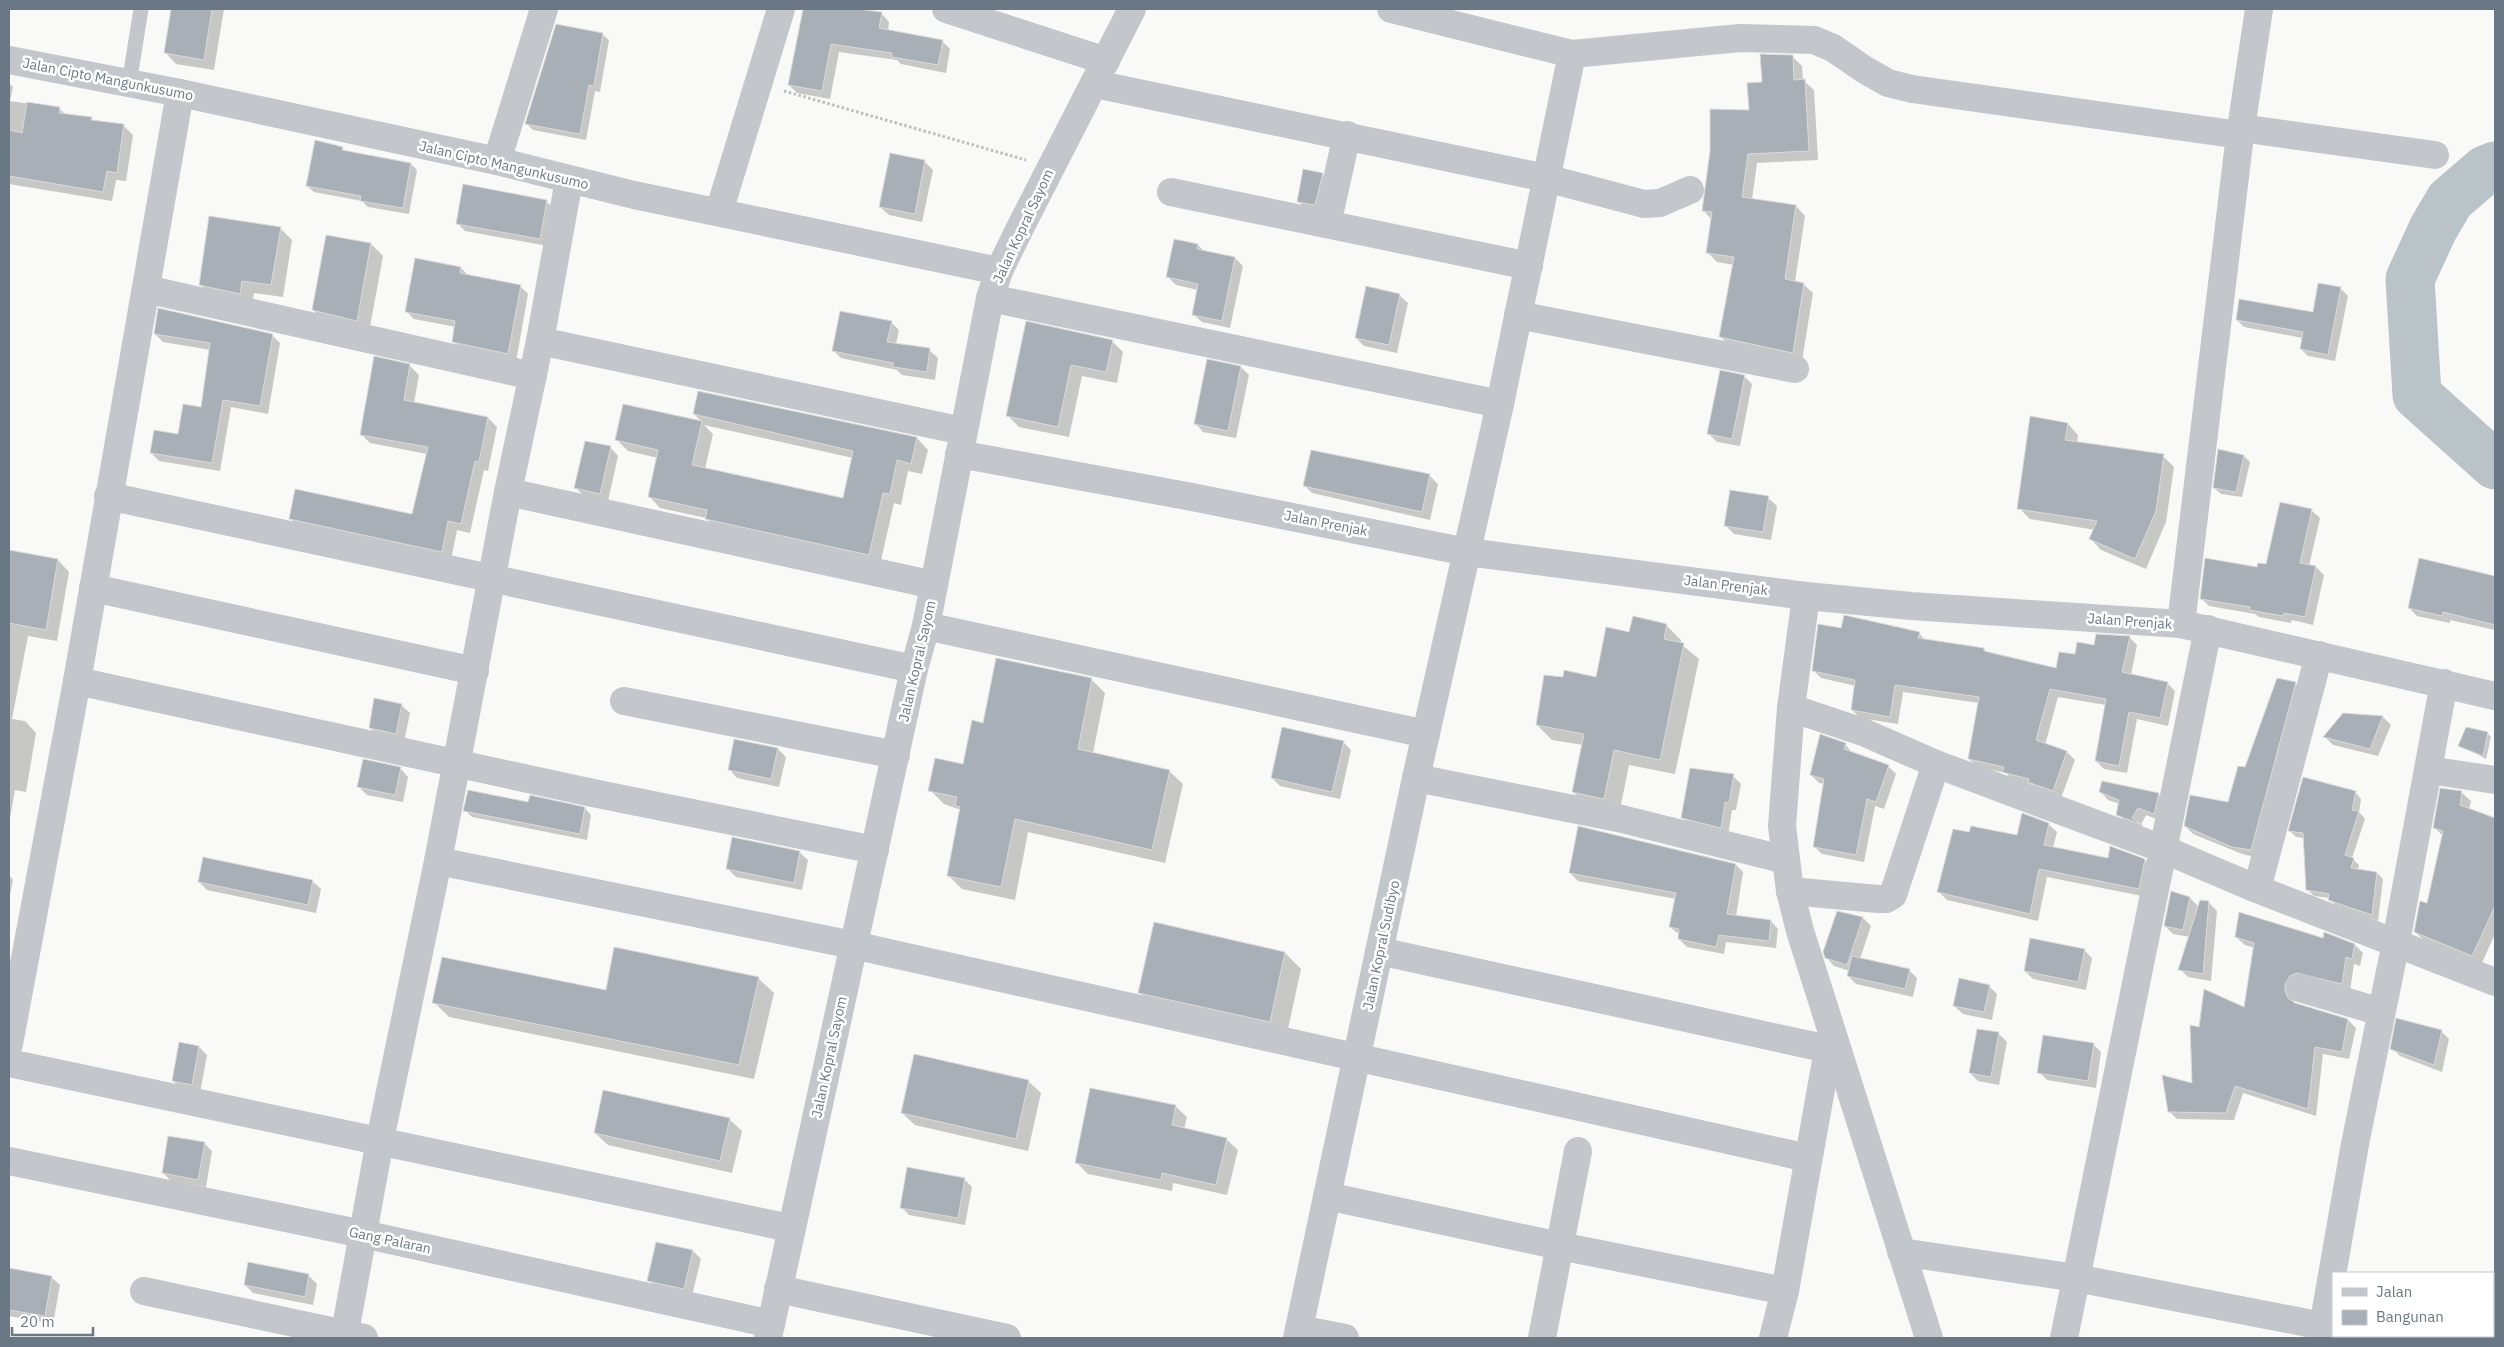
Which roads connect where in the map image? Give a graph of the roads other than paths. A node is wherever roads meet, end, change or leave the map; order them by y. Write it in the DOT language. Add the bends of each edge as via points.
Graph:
graph roads {
  1 [pos="141,9"];
  2 [pos="544,9"];
  3 [pos="781,9"];
  4 [pos="946,9"];
  5 [pos="1132,9"];
  6 [pos="1391,9"];
  7 [pos="2259,9"];
  8 [pos="1572,54"];
  9 [pos="9,60"];
  10 [pos="1100,72"];
  11 [pos="129,84"];
  12 [pos="180,93"];
  13 [pos="2241,131"];
  14 [pos="1347,135"];
  15 [pos="2435,155"];
  16 [pos="497,161"];
  17 [pos="1546,178"];
  18 [pos="569,180"];
  19 [pos="1690,190"];
  20 [pos="1171,192"];
  21 [pos="718,212"];
  22 [pos="1327,224"];
  23 [pos="1529,266"];
  24 [pos="999,271"];
  25 [pos="146,289"];
  26 [pos="990,298"];
  27 [pos="1518,315"];
  28 [pos="540,341"];
  29 [pos="1795,369"];
  30 [pos="533,376"];
  31 [pos="1500,404"];
  32 [pos="961,443"];
  33 [pos="508,492"];
  34 [pos="108,496"];
  35 [pos="1467,552"];
  36 [pos="493,579"];
  37 [pos="934,585"];
  38 [pos="93,588"];
  39 [pos="1806,596"];
  40 [pos="2181,624"];
  41 [pos="926,626"];
  42 [pos="2208,629"];
  43 [pos="2319,655"];
  44 [pos="914,669"];
  45 [pos="475,671"];
  46 [pos="77,681"];
  47 [pos="2444,683"];
  48 [pos="2495,696"];
  49 [pos="624,701"];
  50 [pos="1791,708"];
  51 [pos="1426,734"];
  52 [pos="896,755"];
  53 [pos="458,762"];
  54 [pos="1936,764"];
  55 [pos="2428,770"];
  56 [pos="1416,778"];
  57 [pos="2495,780"];
  58 [pos="2163,849"];
  59 [pos="875,850"];
  60 [pos="1786,860"];
  61 [pos="438,862"];
  62 [pos="2257,889"];
  63 [pos="1790,891"];
  64 [pos="2396,942"];
  65 [pos="853,945"];
  66 [pos="1379,951"];
  67 [pos="2495,982"];
  68 [pos="2300,988"];
  69 [pos="2381,1012"];
  70 [pos="10,1035"];
  71 [pos="1829,1040"];
  72 [pos="1356,1057"];
  73 [pos="9,1063"];
  74 [pos="380,1140"];
  75 [pos="1578,1151"];
  76 [pos="1808,1158"];
  77 [pos="9,1161"];
  78 [pos="1327,1196"];
  79 [pos="790,1228"];
  80 [pos="363,1234"];
  81 [pos="1560,1246"];
  82 [pos="1901,1252"];
  83 [pos="2336,1272"];
  84 [pos="2076,1278"];
  85 [pos="778,1289"];
  86 [pos="144,1290"];
  87 [pos="1785,1291"];
  88 [pos="2332,1296"];
  89 [pos="769,1331"];
  90 [pos="2326,1331"];
  91 [pos="1298,1333"];
  92 [pos="351,1337"];
  93 [pos="1007,1338"];
  94 [pos="1345,1338"];
  95 [pos="1542,1338"];
  96 [pos="1773,1338"];
  97 [pos="1929,1338"];
  98 [pos="2064,1338"];
  1 -- 11 [label="lane"];
  2 -- 16 [label="street"];
  3 -- 21 [label="street"];
  4 -- 10 [label="street"];
  5 -- 10 [label="street, Jalan Kopral Sayom"];
  6 -- 8 [label="street"];
  7 -- 13 [label="street"];
  8 -- 13 [label="street" via="1740,38 1814,40 1833,48 1888,83 1912,89"];
  8 -- 17 [label="street, Jalan Kopral Sudibyo"];
  9 -- 11 [label="street, Jalan Cipto Mangunkusumo"];
  10 -- 14 [label="street"];
  10 -- 24 [label="street, Jalan Kopral Sayom"];
  11 -- 12 [label="street, Jalan Cipto Mangunkusumo"];
  12 -- 16 [label="street, Jalan Cipto Mangunkusumo"];
  12 -- 25 [label="street"];
  13 -- 15 [label="street"];
  13 -- 40 [label="street"];
  14 -- 17 [label="street"];
  14 -- 22 [label="street"];
  16 -- 18 [label="street, Jalan Cipto Mangunkusumo"];
  17 -- 19 [label="street" via="1644,204 1660,203"];
  17 -- 23 [label="street, Jalan Kopral Sudibyo"];
  18 -- 21 [label="street, Jalan Cipto Mangunkusumo"];
  18 -- 28 [label="street"];
  20 -- 22 [label="street"];
  21 -- 24 [label="street, Jalan Cipto Mangunkusumo"];
  22 -- 23 [label="street"];
  23 -- 27 [label="street, Jalan Kopral Sudibyo"];
  24 -- 26 [label="street, Jalan Kopral Sayom"];
  25 -- 30 [label="street"];
  25 -- 34 [label="street"];
  26 -- 31 [label="street"];
  26 -- 32 [label="street, Jalan Kopral Sayom"];
  27 -- 29 [label="street"];
  27 -- 31 [label="street, Jalan Kopral Sudibyo"];
  28 -- 30 [label="street"];
  28 -- 32 [label="street, Jalan Prenjak"];
  30 -- 33 [label="street"];
  31 -- 35 [label="street, Jalan Kopral Sudibyo"];
  32 -- 35 [label="street, Jalan Prenjak" via="1192,497"];
  32 -- 37 [label="street, Jalan Kopral Sayom"];
  33 -- 36 [label="street"];
  33 -- 37 [label="street"];
  34 -- 36 [label="street"];
  34 -- 38 [label="street"];
  35 -- 39 [label="street, Jalan Prenjak"];
  35 -- 51 [label="street, Jalan Kopral Sudibyo"];
  36 -- 44 [label="street"];
  36 -- 45 [label="street"];
  37 -- 41 [label="street, Jalan Kopral Sayom"];
  38 -- 45 [label="street"];
  38 -- 46 [label="street"];
  39 -- 40 [label="street, Jalan Prenjak"];
  39 -- 50 [label="street"];
  40 -- 42 [label="street, Jalan Prenjak"];
  41 -- 44 [label="street, Jalan Kopral Sayom"];
  41 -- 51 [label="street"];
  42 -- 43 [label="street, Jalan Prenjak"];
  42 -- 58 [label="street"];
  43 -- 47 [label="street, Jalan Prenjak"];
  43 -- 62 [label="street"];
  44 -- 52 [label="street, Jalan Kopral Sayom"];
  45 -- 53 [label="street"];
  46 -- 53 [label="street"];
  46 -- 70 [label="street"];
  47 -- 48 [label="street, Jalan Prenjak"];
  47 -- 55 [label="street"];
  49 -- 52 [label="street"];
  50 -- 54 [label="street" via="1863,732"];
  50 -- 60 [label="street" via="1782,826"];
  51 -- 56 [label="street, Jalan Kopral Sudibyo"];
  52 -- 59 [label="street, Jalan Kopral Sayom"];
  53 -- 59 [label="street"];
  53 -- 61 [label="street"];
  54 -- 58 [label="street"];
  54 -- 63 [label="street" via="1893,895 1878,899"];
  55 -- 57 [label="street"];
  55 -- 64 [label="street"];
  56 -- 60 [label="street" via="1618,818"];
  56 -- 66 [label="street, Jalan Kopral Sudibyo"];
  58 -- 62 [label="street"];
  58 -- 84 [label="street"];
  59 -- 65 [label="street, Jalan Kopral Sayom"];
  60 -- 63 [label="street"];
  61 -- 65 [label="street"];
  61 -- 74 [label="street"];
  62 -- 64 [label="street"];
  63 -- 71 [label="street"];
  64 -- 67 [label="street"];
  64 -- 69 [label="street"];
  65 -- 72 [label="street"];
  65 -- 79 [label="street, Jalan Kopral Sayom"];
  66 -- 71 [label="street"];
  66 -- 72 [label="street, Jalan Kopral Sudibyo"];
  68 -- 69 [label="street"];
  69 -- 83 [label="street"];
  71 -- 76 [label="street"];
  71 -- 82 [label="street"];
  72 -- 76 [label="street"];
  72 -- 78 [label="street, Jalan Kopral Sudibyo"];
  73 -- 74 [label="street"];
  74 -- 79 [label="street"];
  74 -- 80 [label="street"];
  75 -- 81 [label="street"];
  76 -- 87 [label="street"];
  77 -- 80 [label="street, Gang Palaran"];
  78 -- 81 [label="street"];
  78 -- 91 [label="street, Jalan Kopral Sudibyo"];
  79 -- 85 [label="street, Jalan Kopral Sayom"];
  80 -- 89 [label="street, Gang Palaran"];
  80 -- 92 [label="street"];
  81 -- 87 [label="street"];
  81 -- 95 [label="street"];
  82 -- 84 [label="street"];
  82 -- 97 [label="street"];
  84 -- 90 [label="street"];
  84 -- 98 [label="street"];
  85 -- 89 [label="street, Jalan Kopral Sayom"];
  85 -- 93 [label="street"];
  86 -- 92 [label="street"];
  87 -- 96 [label="street"];
  88 -- 90 [label="street"];
  91 -- 94 [label="street"];
}
